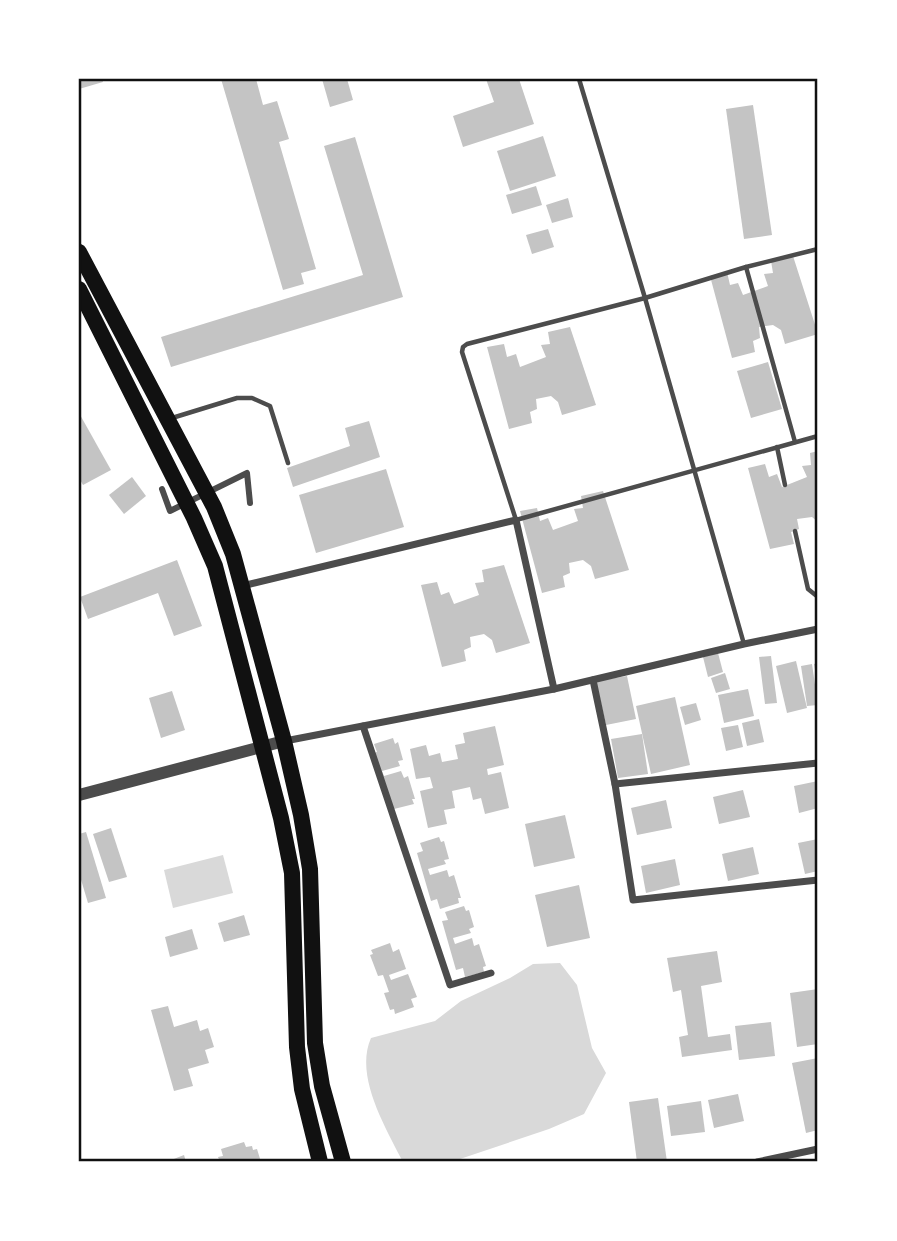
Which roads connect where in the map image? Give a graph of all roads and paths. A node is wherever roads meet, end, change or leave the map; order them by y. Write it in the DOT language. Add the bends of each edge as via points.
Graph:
graph roads {
  1 [pos="579,79"];
  2 [pos="818,249"];
  3 [pos="79,252"];
  4 [pos="746,267"];
  5 [pos="79,289"];
  6 [pos="645,298"];
  7 [pos="168,419"];
  8 [pos="818,436"];
  9 [pos="796,442"];
  10 [pos="777,447"];
  11 [pos="288,463"];
  12 [pos="694,470"];
  13 [pos="785,485"];
  14 [pos="162,489"];
  15 [pos="250,503"];
  16 [pos="516,520"];
  17 [pos="794,531"];
  18 [pos="241,586"];
  19 [pos="818,597"];
  20 [pos="818,629"];
  21 [pos="744,644"];
  22 [pos="593,680"];
  23 [pos="554,689"];
  24 [pos="363,726"];
  25 [pos="284,741"];
  26 [pos="263,747"];
  27 [pos="818,763"];
  28 [pos="615,784"];
  29 [pos="79,795"];
  30 [pos="818,880"];
  31 [pos="491,973"];
  32 [pos="818,1150"];
  33 [pos="320,1162"];
  34 [pos="343,1162"];
  35 [pos="758,1162"];
  1 -- 6 [label="lane"];
  2 -- 4 [label="lane"];
  3 -- 7 [label="main road"];
  4 -- 6 [label="lane"];
  4 -- 9 [label="lane"];
  5 -- 26 [label="main road" via="215,566"];
  6 -- 12 [label="lane"];
  6 -- 16 [label="lane" via="463,347"];
  7 -- 11 [label="lane" via="237,398 252,398 270,406"];
  7 -- 18 [label="main road" via="214,507"];
  8 -- 9 [label="lane"];
  9 -- 10 [label="lane"];
  10 -- 12 [label="lane"];
  10 -- 13 [label="lane"];
  12 -- 16 [label="lane"];
  12 -- 21 [label="lane"];
  14 -- 15 [label="street" via="170,511 247,473"];
  16 -- 18 [label="street"];
  16 -- 23 [label="street"];
  17 -- 19 [label="lane" via="808,589"];
  18 -- 25 [label="main road"];
  20 -- 21 [label="street"];
  21 -- 22 [label="street"];
  22 -- 23 [label="street"];
  22 -- 28 [label="street"];
  23 -- 24 [label="street"];
  24 -- 25 [label="street"];
  24 -- 31 [label="street" via="450,985"];
  25 -- 26 [label="street"];
  25 -- 34 [label="main road" via="310,869 315,1042"];
  26 -- 29 [label="street"];
  26 -- 33 [label="main road" via="292,873 297,1046"];
  27 -- 28 [label="street"];
  28 -- 30 [label="street" via="633,900"];
  32 -- 35 [label="street"];
}
